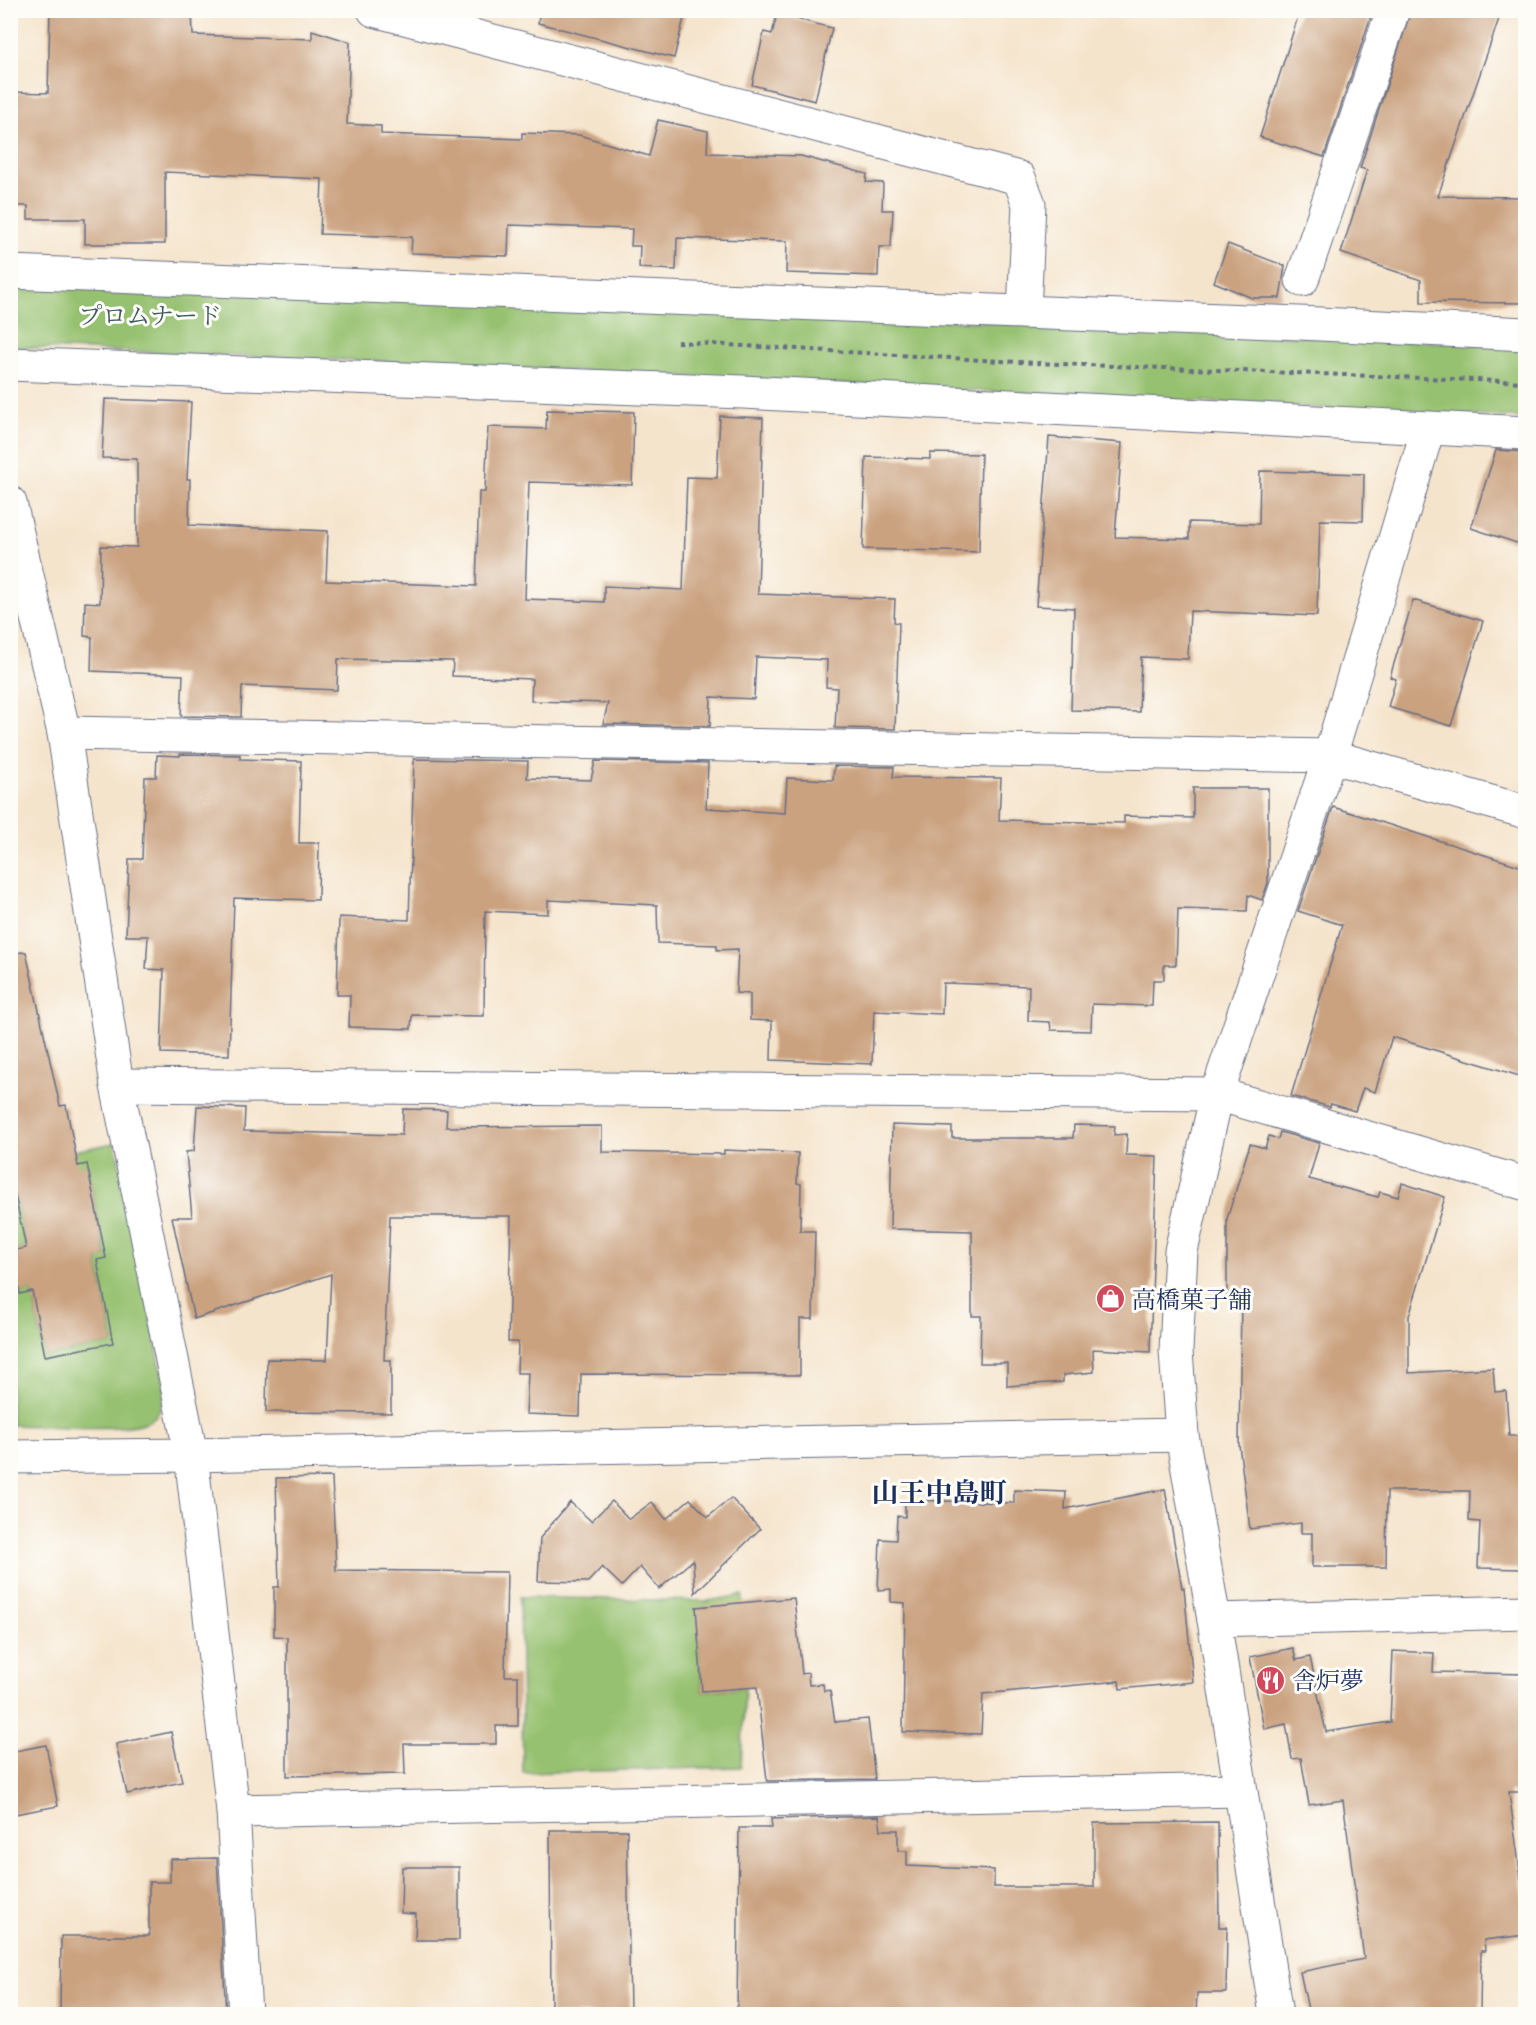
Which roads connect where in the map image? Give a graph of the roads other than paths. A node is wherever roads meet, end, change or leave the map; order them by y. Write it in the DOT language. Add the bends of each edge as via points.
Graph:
graph roads {
  1 [pos="374,10"];
  2 [pos="1393,10"];
  3 [pos="10,272"];
  4 [pos="1302,280"];
  5 [pos="1024,312"];
  6 [pos="1526,334"];
  7 [pos="10,364"];
  8 [pos="1428,429"];
  9 [pos="1526,433"];
  10 [pos="10,502"];
  11 [pos="64,733"];
  12 [pos="1330,756"];
  13 [pos="1526,812"];
  14 [pos="117,1085"];
  15 [pos="1217,1094"];
  16 [pos="1526,1184"];
  17 [pos="1182,1435"];
  18 [pos="191,1455"];
  19 [pos="10,1457"];
  20 [pos="1526,1612"];
  21 [pos="1214,1620"];
  22 [pos="1240,1790"];
  23 [pos="234,1811"];
  24 [pos="245,2014"];
  25 [pos="1276,2014"];
  1 -- 5 [label="street" via="1019,178 1029,204"];
  2 -- 4 [label="street"];
  3 -- 5 [label="street"];
  5 -- 6 [label="street"];
  7 -- 8 [label="street" via="743,392"];
  8 -- 9 [label="street"];
  8 -- 12 [label="street"];
  10 -- 11 [label="street"];
  11 -- 12 [label="street"];
  11 -- 14 [label="street"];
  12 -- 13 [label="street"];
  12 -- 15 [label="street"];
  14 -- 15 [label="street"];
  14 -- 18 [label="street"];
  15 -- 16 [label="street"];
  15 -- 17 [label="street" via="1181,1251 1176,1351"];
  17 -- 18 [label="street"];
  17 -- 21 [label="street"];
  18 -- 19 [label="street"];
  18 -- 23 [label="street"];
  20 -- 21 [label="street"];
  21 -- 22 [label="street"];
  22 -- 23 [label="street"];
  22 -- 25 [label="street"];
  23 -- 24 [label="street"];
}
